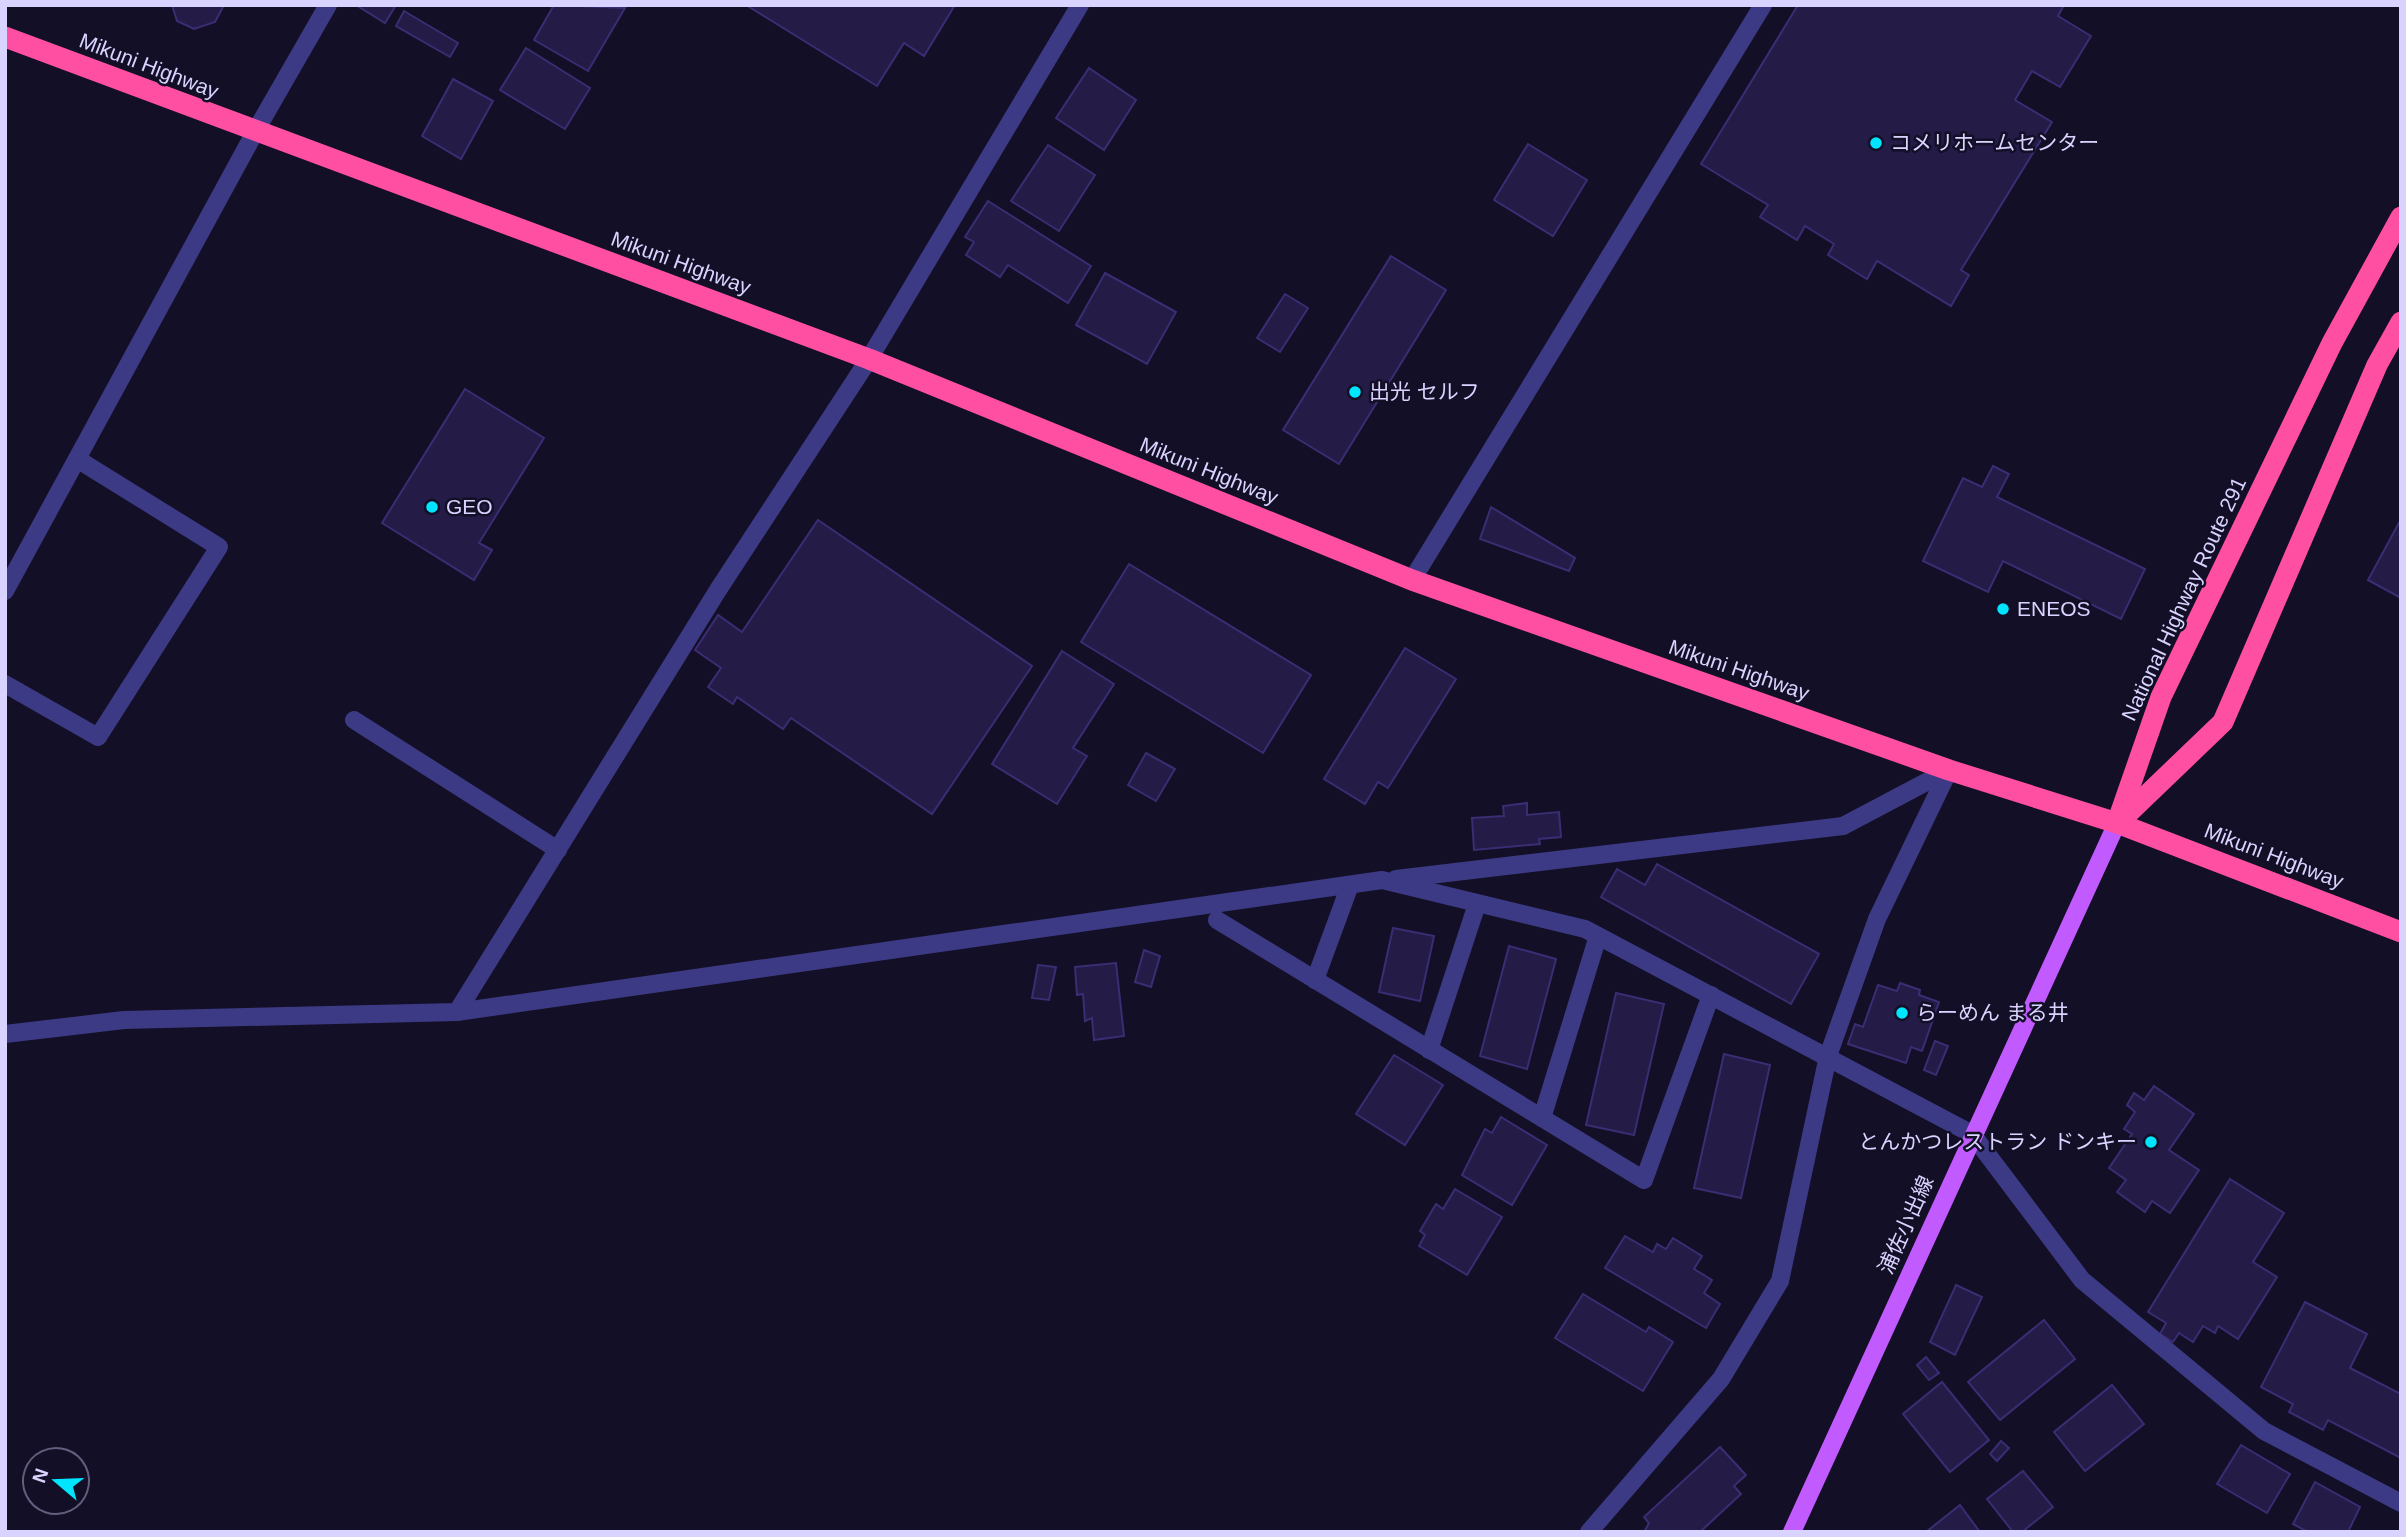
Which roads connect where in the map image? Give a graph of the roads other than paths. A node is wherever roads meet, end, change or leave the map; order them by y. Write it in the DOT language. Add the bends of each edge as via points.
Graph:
graph roads {
  1 [pos="328,5"];
  2 [pos="1080,5"];
  3 [pos="1763,5"];
  4 [pos="5,37"];
  5 [pos="255,132"];
  6 [pos="2401,217"];
  7 [pos="2401,322"];
  8 [pos="869,359"];
  9 [pos="77,459"];
  10 [pos="1412,580"];
  11 [pos="5,591"];
  12 [pos="5,684"];
  13 [pos="354,720"];
  14 [pos="1949,770"];
  15 [pos="2117,823"];
  16 [pos="558,850"];
  17 [pos="1382,880"];
  18 [pos="1350,885"];
  19 [pos="1478,904"];
  20 [pos="1217,920"];
  21 [pos="2401,932"];
  22 [pos="1598,936"];
  23 [pos="1314,979"];
  24 [pos="1711,995"];
  25 [pos="457,1012"];
  26 [pos="5,1034"];
  27 [pos="1429,1050"];
  28 [pos="1828,1056"];
  29 [pos="1542,1118"];
  30 [pos="1972,1134"];
  31 [pos="2401,1503"];
  32 [pos="1589,1532"];
  33 [pos="1792,1532"];
  1 -- 5 [label="street"];
  2 -- 8 [label="street"];
  3 -- 10 [label="street"];
  4 -- 5 [label="highway, Mikuni Highway"];
  5 -- 8 [label="highway, Mikuni Highway"];
  5 -- 9 [label="street"];
  6 -- 15 [label="highway, National Highway Route 291" via="2332,342 2161,697"];
  7 -- 15 [label="highway" via="2377,365 2223,722"];
  8 -- 10 [label="highway, Mikuni Highway"];
  8 -- 16 [label="street"];
  9 -- 11 [label="street"];
  9 -- 12 [label="street" via="219,547 98,737"];
  10 -- 14 [label="highway, Mikuni Highway"];
  13 -- 16 [label="street"];
  14 -- 15 [label="highway, Mikuni Highway"];
  14 -- 17 [label="street" via="1843,826"];
  14 -- 28 [label="street" via="1877,919"];
  15 -- 21 [label="highway, Mikuni Highway"];
  15 -- 30 [label="main road, 浦佐小出線"];
  16 -- 25 [label="street"];
  17 -- 18 [label="street"];
  17 -- 19 [label="street"];
  18 -- 23 [label="street"];
  18 -- 25 [label="street"];
  19 -- 22 [label="street"];
  19 -- 27 [label="street"];
  20 -- 23 [label="street"];
  22 -- 24 [label="street"];
  22 -- 29 [label="street"];
  23 -- 27 [label="street"];
  24 -- 28 [label="street"];
  24 -- 29 [label="street" via="1644,1180"];
  25 -- 26 [label="street" via="124,1020"];
  27 -- 29 [label="street"];
  28 -- 30 [label="street"];
  28 -- 32 [label="street" via="1780,1281 1721,1379"];
  30 -- 31 [label="street" via="2082,1280 2264,1432"];
  30 -- 33 [label="main road, 浦佐小出線"];
}
